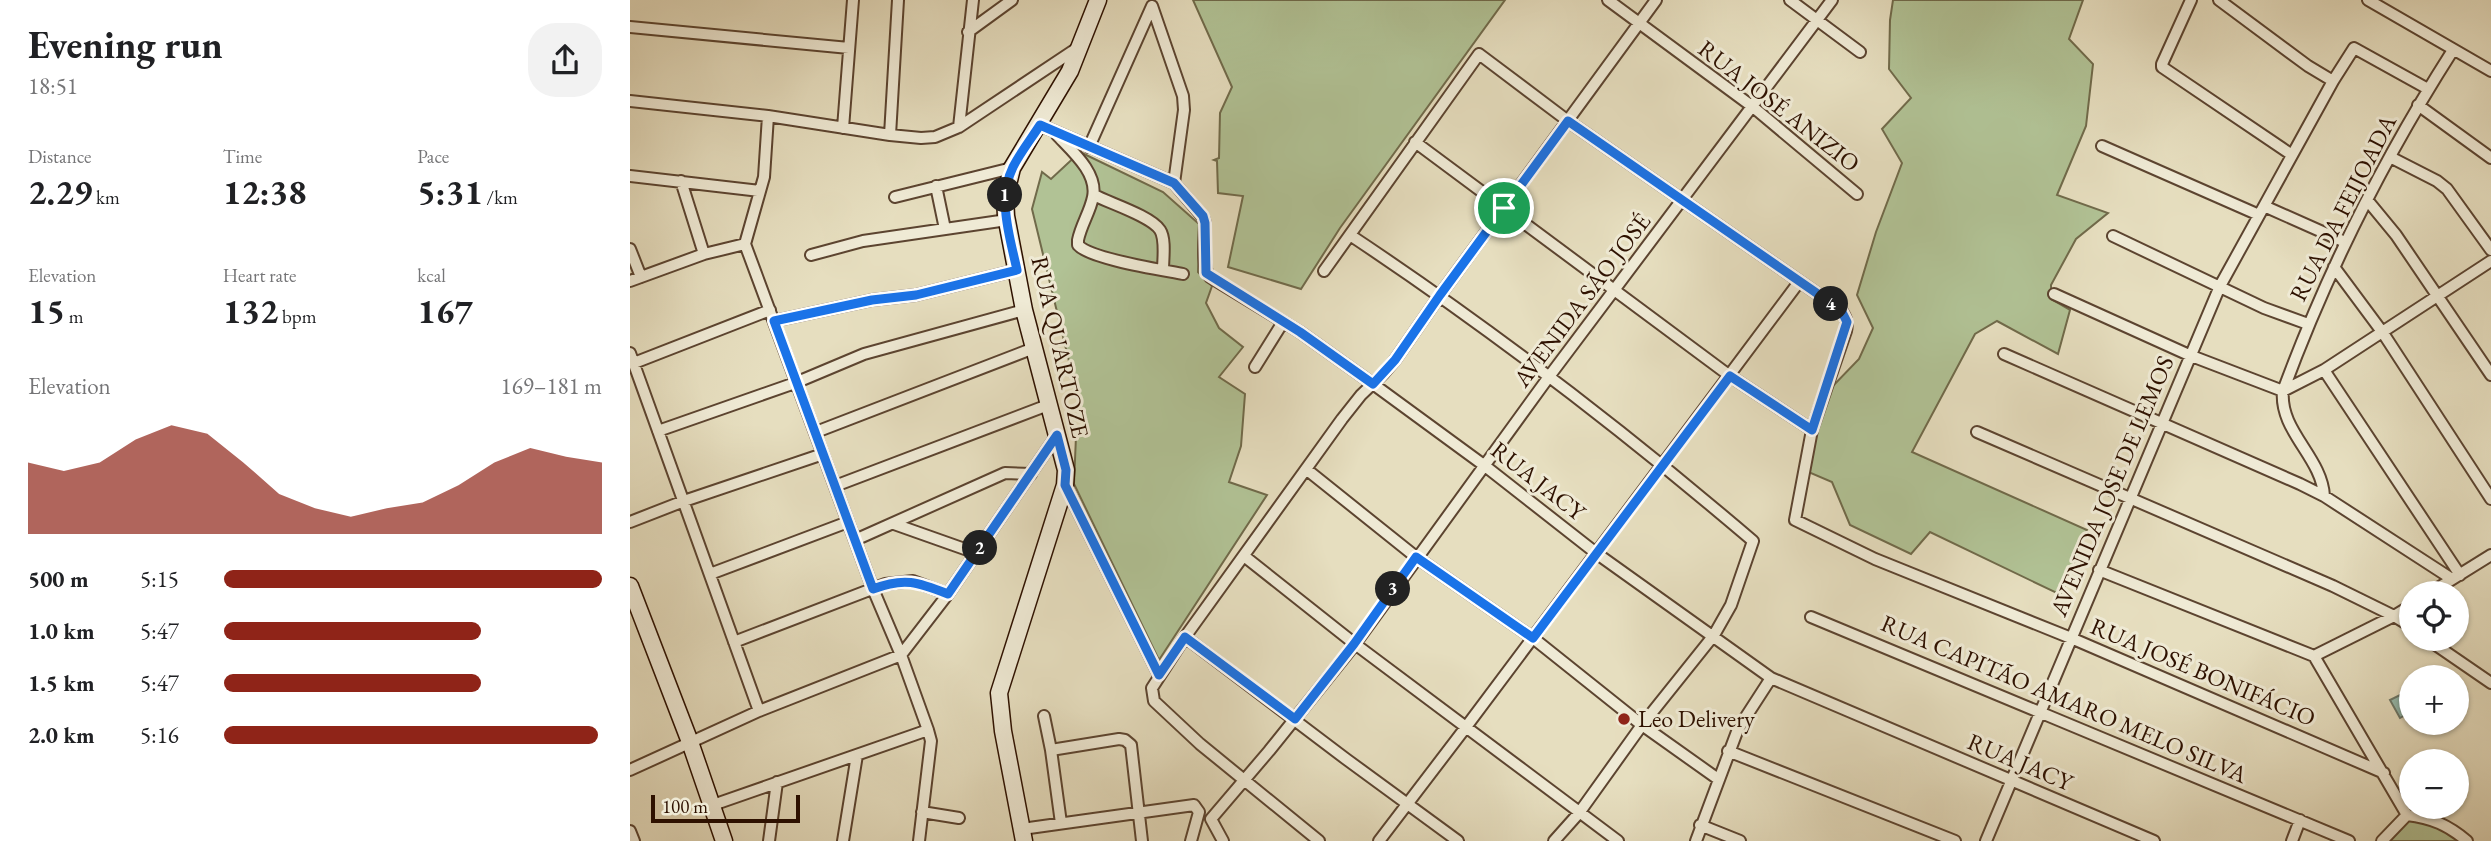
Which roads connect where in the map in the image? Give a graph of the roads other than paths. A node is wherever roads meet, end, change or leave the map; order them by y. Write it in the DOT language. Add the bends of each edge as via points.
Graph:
graph roads {
  1 [pos="853,0"];
  2 [pos="898,0"];
  3 [pos="973,0"];
  4 [pos="1012,0"];
  5 [pos="1098,0"];
  6 [pos="1608,0"];
  7 [pos="1656,0"];
  8 [pos="1790,0"];
  9 [pos="1832,0"];
  10 [pos="2191,0"];
  11 [pos="2219,0"];
  12 [pos="2368,0"];
  13 [pos="1817,20"];
  14 [pos="1639,24"];
  15 [pos="630,27"];
  16 [pos="968,32"];
  17 [pos="1081,46"];
  18 [pos="849,48"];
  19 [pos="2453,50"];
  20 [pos="1860,52"];
  21 [pos="2491,71"];
  22 [pos="2333,81"];
  23 [pos="2428,89"];
  24 [pos="630,101"];
  25 [pos="2418,105"];
  26 [pos="1753,107"];
  27 [pos="768,116"];
  28 [pos="1568,121"];
  29 [pos="1040,125"];
  30 [pos="959,127"];
  31 [pos="843,128"];
  32 [pos="1055,133"];
  33 [pos="890,135"];
  34 [pos="1415,142"];
  35 [pos="2102,146"];
  36 [pos="1089,147"];
  37 [pos="2292,155"];
  38 [pos="2390,157"];
  39 [pos="2491,158"];
  40 [pos="1012,168"];
  41 [pos="630,176"];
  42 [pos="681,181"];
  43 [pos="1174,183"];
  44 [pos="936,186"];
  45 [pos="760,191"];
  46 [pos="1857,194"];
  47 [pos="1094,195"];
  48 [pos="895,197"];
  49 [pos="1684,200"];
  50 [pos="2368,201"];
  51 [pos="1504,208"];
  52 [pos="2262,210"];
  53 [pos="1007,220"];
  54 [pos="945,229"];
  55 [pos="1350,235"];
  56 [pos="2113,236"];
  57 [pos="2345,242"];
  58 [pos="745,244"];
  59 [pos="630,249"];
  60 [pos="2491,250"];
  61 [pos="705,254"];
  62 [pos="811,255"];
  63 [pos="2491,261"];
  64 [pos="2334,267"];
  65 [pos="1017,270"];
  66 [pos="1163,270"];
  67 [pos="1324,271"];
  68 [pos="1183,274"];
  69 [pos="635,279"];
  70 [pos="1799,282"];
  71 [pos="2220,286"];
  72 [pos="1614,290"];
  73 [pos="2054,293"];
  74 [pos="1440,295"];
  75 [pos="2439,296"];
  76 [pos="1024,310"];
  77 [pos="772,316"];
  78 [pos="1283,321"];
  79 [pos="2308,324"];
  80 [pos="2382,333"];
  81 [pos="1034,348"];
  82 [pos="2004,354"];
  83 [pos="2189,355"];
  84 [pos="632,358"];
  85 [pos="1255,367"];
  86 [pos="2324,370"];
  87 [pos="2491,375"];
  88 [pos="1730,376"];
  89 [pos="1548,378"];
  90 [pos="795,383"];
  91 [pos="1373,384"];
  92 [pos="2283,391"];
  93 [pos="1048,405"];
  94 [pos="2161,424"];
  95 [pos="1812,430"];
  96 [pos="658,431"];
  97 [pos="816,432"];
  98 [pos="1977,432"];
  99 [pos="1057,435"];
  100 [pos="823,454"];
  101 [pos="1663,464"];
  102 [pos="1485,466"];
  103 [pos="1307,469"];
  104 [pos="1031,474"];
  105 [pos="1065,485"];
  106 [pos="835,486"];
  107 [pos="2323,496"];
  108 [pos="2129,498"];
  109 [pos="2491,499"];
  110 [pos="684,501"];
  111 [pos="630,522"];
  112 [pos="848,522"];
  113 [pos="894,524"];
  114 [pos="855,540"];
  115 [pos="1596,552"];
  116 [pos="976,553"];
  117 [pos="1244,556"];
  118 [pos="2491,556"];
  119 [pos="1416,557"];
  120 [pos="2099,570"];
  121 [pos="710,574"];
  122 [pos="2456,577"];
  123 [pos="2450,581"];
  124 [pos="630,586"];
  125 [pos="873,589"];
  126 [pos="948,594"];
  127 [pos="2399,613"];
  128 [pos="2394,616"];
  129 [pos="1811,617"];
  130 [pos="2399,619"];
  131 [pos="1714,635"];
  132 [pos="1185,637"];
  133 [pos="1533,638"];
  134 [pos="2071,638"];
  135 [pos="734,642"];
  136 [pos="1354,644"];
  137 [pos="2444,651"];
  138 [pos="901,655"];
  139 [pos="2314,656"];
  140 [pos="1159,675"];
  141 [pos="1771,678"];
  142 [pos="2491,683"];
  143 [pos="759,711"];
  144 [pos="2040,711"];
  145 [pos="1044,716"];
  146 [pos="1295,719"];
  147 [pos="1642,725"];
  148 [pos="1466,727"];
  149 [pos="928,730"];
  150 [pos="690,742"];
  151 [pos="1051,750"];
  152 [pos="1728,751"];
  153 [pos="857,755"];
  154 [pos="630,770"];
  155 [pos="2384,774"];
  156 [pos="1243,779"];
  157 [pos="1718,779"];
  158 [pos="777,782"];
  159 [pos="2012,782"];
  160 [pos="2399,801"];
  161 [pos="1408,805"];
  162 [pos="710,806"];
  163 [pos="1138,812"];
  164 [pos="922,813"];
  165 [pos="1579,813"];
  166 [pos="959,818"];
  167 [pos="2404,819"];
  168 [pos="2424,819"];
  169 [pos="2301,820"];
  170 [pos="1061,823"];
  171 [pos="1700,825"];
  172 [pos="630,831"];
  173 [pos="1023,835"];
  174 [pos="634,841"];
  175 [pos="724,841"];
  176 [pos="769,841"];
  177 [pos="844,841"];
  178 [pos="919,841"];
  179 [pos="1142,841"];
  180 [pos="1191,841"];
  181 [pos="1223,841"];
  182 [pos="1319,841"];
  183 [pos="1379,841"];
  184 [pos="1458,841"];
  185 [pos="1554,841"];
  186 [pos="1618,841"];
  187 [pos="1696,841"];
  188 [pos="1740,841"];
  189 [pos="1955,841"];
  190 [pos="1986,841"];
  191 [pos="2154,841"];
  192 [pos="2292,841"];
  193 [pos="2350,841"];
  194 [pos="2382,841"];
  195 [pos="2467,841"];
  1 -- 18 [label="street"];
  2 -- 33 [label="street"];
  3 -- 16 [label="street"];
  4 -- 16 [label="street"];
  5 -- 17 [label="street, RUA QUARTOZE"];
  6 -- 14 [label="street, RUA JOSÉ ANIZIO"];
  7 -- 14 [label="street"];
  8 -- 13 [label="street"];
  9 -- 13 [label="street, AVENIDA SÃO JOSÉ"];
  10 -- 37 [label="street" via="2162,64 2164,69"];
  11 -- 22 [label="street"];
  12 -- 19 [label="street"];
  13 -- 20 [label="street"];
  13 -- 26 [label="street, AVENIDA SÃO JOSÉ"];
  14 -- 26 [label="street, RUA JOSÉ ANIZIO"];
  14 -- 28 [label="street"];
  15 -- 18 [label="street"];
  16 -- 30 [label="street"];
  17 -- 29 [label="street, RUA QUARTOZE"];
  17 -- 30 [label="street"];
  18 -- 31 [label="street"];
  19 -- 21 [label="street"];
  19 -- 23 [label="street, RUA DA FEIJOADA"];
  22 -- 23 [label="street" via="2354,48"];
  22 -- 37 [label="street"];
  23 -- 25 [label="street, RUA DA FEIJOADA"];
  24 -- 27 [label="street"];
  25 -- 38 [label="street, RUA DA FEIJOADA"];
  25 -- 39 [label="street"];
  26 -- 46 [label="street, RUA JOSÉ ANIZIO"];
  26 -- 49 [label="street, AVENIDA SÃO JOSÉ"];
  27 -- 31 [label="street"];
  27 -- 45 [label="street"];
  28 -- 34 [label="street" via="1479,54"];
  28 -- 49 [label="street"];
  28 -- 51 [label="street"];
  29 -- 32 [label="street, RUA JACY"];
  29 -- 40 [label="street, RUA QUARTOZE"];
  30 -- 33 [label="street" via="928,138"];
  31 -- 33 [label="street"];
  32 -- 36 [label="street, RUA JACY"];
  32 -- 47 [label="street" via="1086,169"];
  34 -- 51 [label="street"];
  34 -- 55 [label="street"];
  35 -- 52 [label="street"];
  36 -- 43 [label="street, RUA JACY"];
  36 -- 43 [label="street" via="1152,6 1183,96"];
  37 -- 52 [label="street, AVENIDA JOSE DE LEMOS"];
  38 -- 50 [label="street, RUA DA FEIJOADA"];
  38 -- 60 [label="street" via="2447,190"];
  40 -- 44 [label="street"];
  40 -- 53 [label="street, RUA QUARTOZE" via="1005,197"];
  41 -- 42 [label="street"];
  42 -- 45 [label="street"];
  42 -- 61 [label="street"];
  43 -- 78 [label="street, RUA JACY" via="1203,216 1206,273"];
  44 -- 48 [label="street"];
  44 -- 54 [label="street"];
  45 -- 58 [label="street"];
  47 -- 66 [label="street" via="1160,229"];
  47 -- 66 [label="street" via="1079,235 1081,249"];
  49 -- 70 [label="street"];
  49 -- 72 [label="street, AVENIDA SÃO JOSÉ"];
  50 -- 57 [label="street, RUA DA FEIJOADA"];
  50 -- 75 [label="street"];
  51 -- 72 [label="street"];
  51 -- 74 [label="street"];
  52 -- 57 [label="street"];
  52 -- 71 [label="street, AVENIDA JOSE DE LEMOS"];
  53 -- 54 [label="street"];
  53 -- 65 [label="street, RUA QUARTOZE"];
  54 -- 62 [label="street" via="863,241"];
  55 -- 67 [label="street"];
  55 -- 74 [label="street"];
  56 -- 71 [label="street"];
  57 -- 64 [label="street, RUA DA FEIJOADA"];
  58 -- 61 [label="street"];
  58 -- 77 [label="street"];
  59 -- 69 [label="street"];
  61 -- 69 [label="street"];
  63 -- 75 [label="street"];
  64 -- 79 [label="street, RUA DA FEIJOADA"];
  64 -- 80 [label="street"];
  65 -- 76 [label="street, RUA QUARTOZE"];
  65 -- 77 [label="street" via="916,295"];
  66 -- 68 [label="street"];
  70 -- 88 [label="street"];
  70 -- 95 [label="street" via="1834,306 1847,322"];
  71 -- 79 [label="street"];
  71 -- 83 [label="street, AVENIDA JOSE DE LEMOS"];
  72 -- 88 [label="street"];
  72 -- 89 [label="street, AVENIDA SÃO JOSÉ"];
  73 -- 83 [label="street"];
  74 -- 89 [label="street"];
  74 -- 91 [label="street"];
  75 -- 80 [label="street"];
  75 -- 87 [label="street"];
  76 -- 81 [label="street, RUA QUARTOZE"];
  76 -- 90 [label="street" via="864,355"];
  77 -- 84 [label="street"];
  77 -- 90 [label="street"];
  78 -- 85 [label="street"];
  78 -- 91 [label="street, RUA JACY"];
  79 -- 92 [label="street, RUA DA FEIJOADA"];
  80 -- 86 [label="street"];
  80 -- 109 [label="street"];
  81 -- 93 [label="street, RUA QUARTOZE"];
  81 -- 97 [label="street"];
  82 -- 94 [label="street"];
  83 -- 92 [label="street"];
  83 -- 94 [label="street, AVENIDA JOSE DE LEMOS"];
  84 -- 96 [label="street"];
  86 -- 92 [label="street"];
  86 -- 122 [label="street"];
  88 -- 95 [label="street"];
  88 -- 101 [label="street"];
  89 -- 101 [label="street"];
  89 -- 102 [label="street, AVENIDA SÃO JOSÉ"];
  90 -- 96 [label="street"];
  90 -- 97 [label="street"];
  91 -- 102 [label="street, RUA JACY"];
  91 -- 103 [label="street"];
  92 -- 107 [label="street" via="2286,418 2321,479"];
  93 -- 99 [label="street, RUA QUARTOZE"];
  93 -- 106 [label="street"];
  94 -- 107 [label="street"];
  94 -- 108 [label="street, AVENIDA JOSE DE LEMOS"];
  95 -- 134 [label="street, RUA JOSÉ BONIFÁCIO" via="1796,520 1849,547"];
  96 -- 110 [label="street"];
  97 -- 100 [label="street"];
  98 -- 108 [label="street"];
  99 -- 104 [label="street"];
  99 -- 105 [label="street, RUA QUARTOZE"];
  100 -- 106 [label="street"];
  100 -- 110 [label="street"];
  101 -- 115 [label="street"];
  101 -- 131 [label="street" via="1753,541 1731,605"];
  102 -- 115 [label="street, RUA JACY"];
  102 -- 119 [label="street, AVENIDA SÃO JOSÉ"];
  103 -- 117 [label="street"];
  103 -- 119 [label="street"];
  104 -- 113 [label="street" via="1005,473"];
  104 -- 116 [label="street"];
  105 -- 140 [label="street"];
  105 -- 173 [label="street, RUA QUARTOZE" via="999,693"];
  106 -- 112 [label="street"];
  107 -- 122 [label="street"];
  108 -- 120 [label="street, AVENIDA JOSE DE LEMOS"];
  108 -- 128 [label="street"];
  110 -- 111 [label="street"];
  110 -- 121 [label="street"];
  112 -- 114 [label="street"];
  112 -- 121 [label="street"];
  113 -- 114 [label="street"];
  113 -- 116 [label="street"];
  114 -- 125 [label="street"];
  115 -- 131 [label="street, RUA JACY"];
  115 -- 133 [label="street"];
  116 -- 126 [label="street"];
  117 -- 132 [label="street"];
  117 -- 136 [label="street"];
  118 -- 122 [label="street"];
  119 -- 133 [label="street"];
  119 -- 136 [label="street, AVENIDA SÃO JOSÉ"];
  120 -- 134 [label="street, AVENIDA JOSE DE LEMOS"];
  120 -- 139 [label="street"];
  121 -- 135 [label="street"];
  122 -- 123 [label="street"];
  124 -- 150 [label="street"];
  125 -- 126 [label="street" via="914,581"];
  125 -- 135 [label="street"];
  125 -- 138 [label="street"];
  126 -- 138 [label="street"];
  127 -- 128 [label="street"];
  128 -- 130 [label="street"];
  128 -- 139 [label="street"];
  129 -- 144 [label="street, RUA CAPITÃO AMARO MELO SILVA"];
  131 -- 141 [label="street, RUA JACY"];
  131 -- 147 [label="street"];
  132 -- 140 [label="street"];
  132 -- 146 [label="street"];
  133 -- 147 [label="street"];
  133 -- 148 [label="street"];
  134 -- 144 [label="street, AVENIDA JOSE DE LEMOS"];
  134 -- 155 [label="street, RUA JOSÉ BONIFÁCIO"];
  135 -- 143 [label="street"];
  136 -- 146 [label="street, AVENIDA SÃO JOSÉ"];
  136 -- 148 [label="street"];
  137 -- 142 [label="street"];
  138 -- 143 [label="street"];
  138 -- 149 [label="street"];
  139 -- 155 [label="street"];
  140 -- 156 [label="street" via="1152,688 1154,701"];
  141 -- 152 [label="street"];
  141 -- 159 [label="street, RUA JACY"];
  143 -- 150 [label="street"];
  144 -- 159 [label="street, AVENIDA JOSE DE LEMOS"];
  144 -- 169 [label="street, RUA CAPITÃO AMARO MELO SILVA"];
  145 -- 151 [label="street"];
  146 -- 156 [label="street, AVENIDA SÃO JOSÉ"];
  146 -- 161 [label="street"];
  147 -- 157 [label="street"];
  147 -- 165 [label="street"];
  148 -- 161 [label="street"];
  148 -- 165 [label="street"];
  149 -- 153 [label="street"];
  149 -- 164 [label="street" via="931,741"];
  150 -- 154 [label="street"];
  150 -- 162 [label="street"];
  151 -- 163 [label="street" via="1119,739 1129,742"];
  151 -- 170 [label="street"];
  152 -- 157 [label="street"];
  152 -- 189 [label="street"];
  153 -- 158 [label="street"];
  153 -- 177 [label="street"];
  155 -- 160 [label="street"];
  156 -- 181 [label="street, AVENIDA SÃO JOSÉ" via="1210,819"];
  156 -- 182 [label="street"];
  157 -- 171 [label="street"];
  158 -- 162 [label="street"];
  158 -- 176 [label="street"];
  159 -- 190 [label="street, AVENIDA JOSE DE LEMOS"];
  159 -- 191 [label="street, RUA JACY"];
  161 -- 183 [label="street"];
  161 -- 184 [label="street"];
  162 -- 175 [label="street"];
  163 -- 170 [label="street"];
  163 -- 179 [label="street"];
  163 -- 180 [label="street" via="1194,805 1199,812"];
  164 -- 166 [label="street"];
  164 -- 178 [label="street"];
  165 -- 185 [label="street"];
  165 -- 186 [label="street"];
  167 -- 194 [label="street"];
  168 -- 195 [label="street" via="2441,822"];
  169 -- 192 [label="street"];
  169 -- 193 [label="street, RUA CAPITÃO AMARO MELO SILVA"];
  170 -- 173 [label="street"];
  171 -- 187 [label="street"];
  171 -- 188 [label="street"];
  172 -- 174 [label="street"];
}
